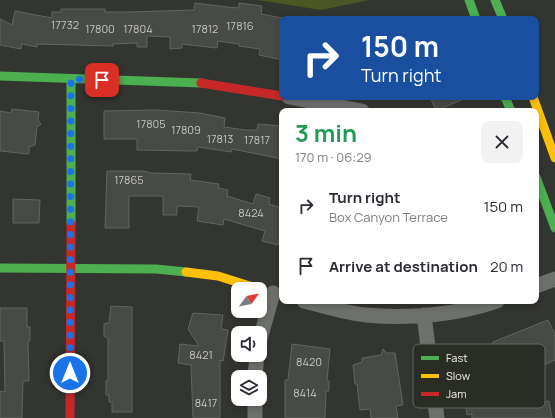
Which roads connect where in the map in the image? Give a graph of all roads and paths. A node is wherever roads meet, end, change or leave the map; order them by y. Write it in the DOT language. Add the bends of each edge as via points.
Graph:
graph roads {
  1 [pos="469,0"];
  2 [pos="495,0"];
  3 [pos="475,16"];
  4 [pos="502,16"];
  5 [pos="0,76"];
  6 [pos="71,79"];
  7 [pos="279,95"];
  8 [pos="305,100"];
  9 [pos="346,108"];
  10 [pos="539,114"];
  11 [pos="555,158"];
  12 [pos="539,184"];
  13 [pos="555,228"];
  14 [pos="0,268"];
  15 [pos="71,269"];
  16 [pos="555,279"];
  17 [pos="539,285"];
  18 [pos="269,292"];
  19 [pos="317,304"];
  20 [pos="486,304"];
  21 [pos="424,315"];
  22 [pos="262,326"];
  23 [pos="428,344"];
  24 [pos="255,406"];
  25 [pos="436,408"];
  26 [pos="70,418"];
  27 [pos="255,418"];
  28 [pos="437,418"];
  1 -- 3 [label="street"];
  2 -- 4 [label="street"];
  5 -- 6 [label="street"];
  6 -- 7 [label="street" via="165,80 211,84"];
  6 -- 15 [label="street"];
  8 -- 9 [label="street"];
  10 -- 11 [label="street"];
  12 -- 13 [label="street"];
  14 -- 15 [label="street"];
  15 -- 18 [label="street" via="164,270 218,276"];
  15 -- 26 [label="street"];
  16 -- 17 [label="street"];
  18 -- 22 [label="street"];
  19 -- 21 [label="street" via="366,315"];
  20 -- 21 [label="street" via="460,311"];
  21 -- 23 [label="street"];
  24 -- 27 [label="street"];
  25 -- 28 [label="street"];
}
